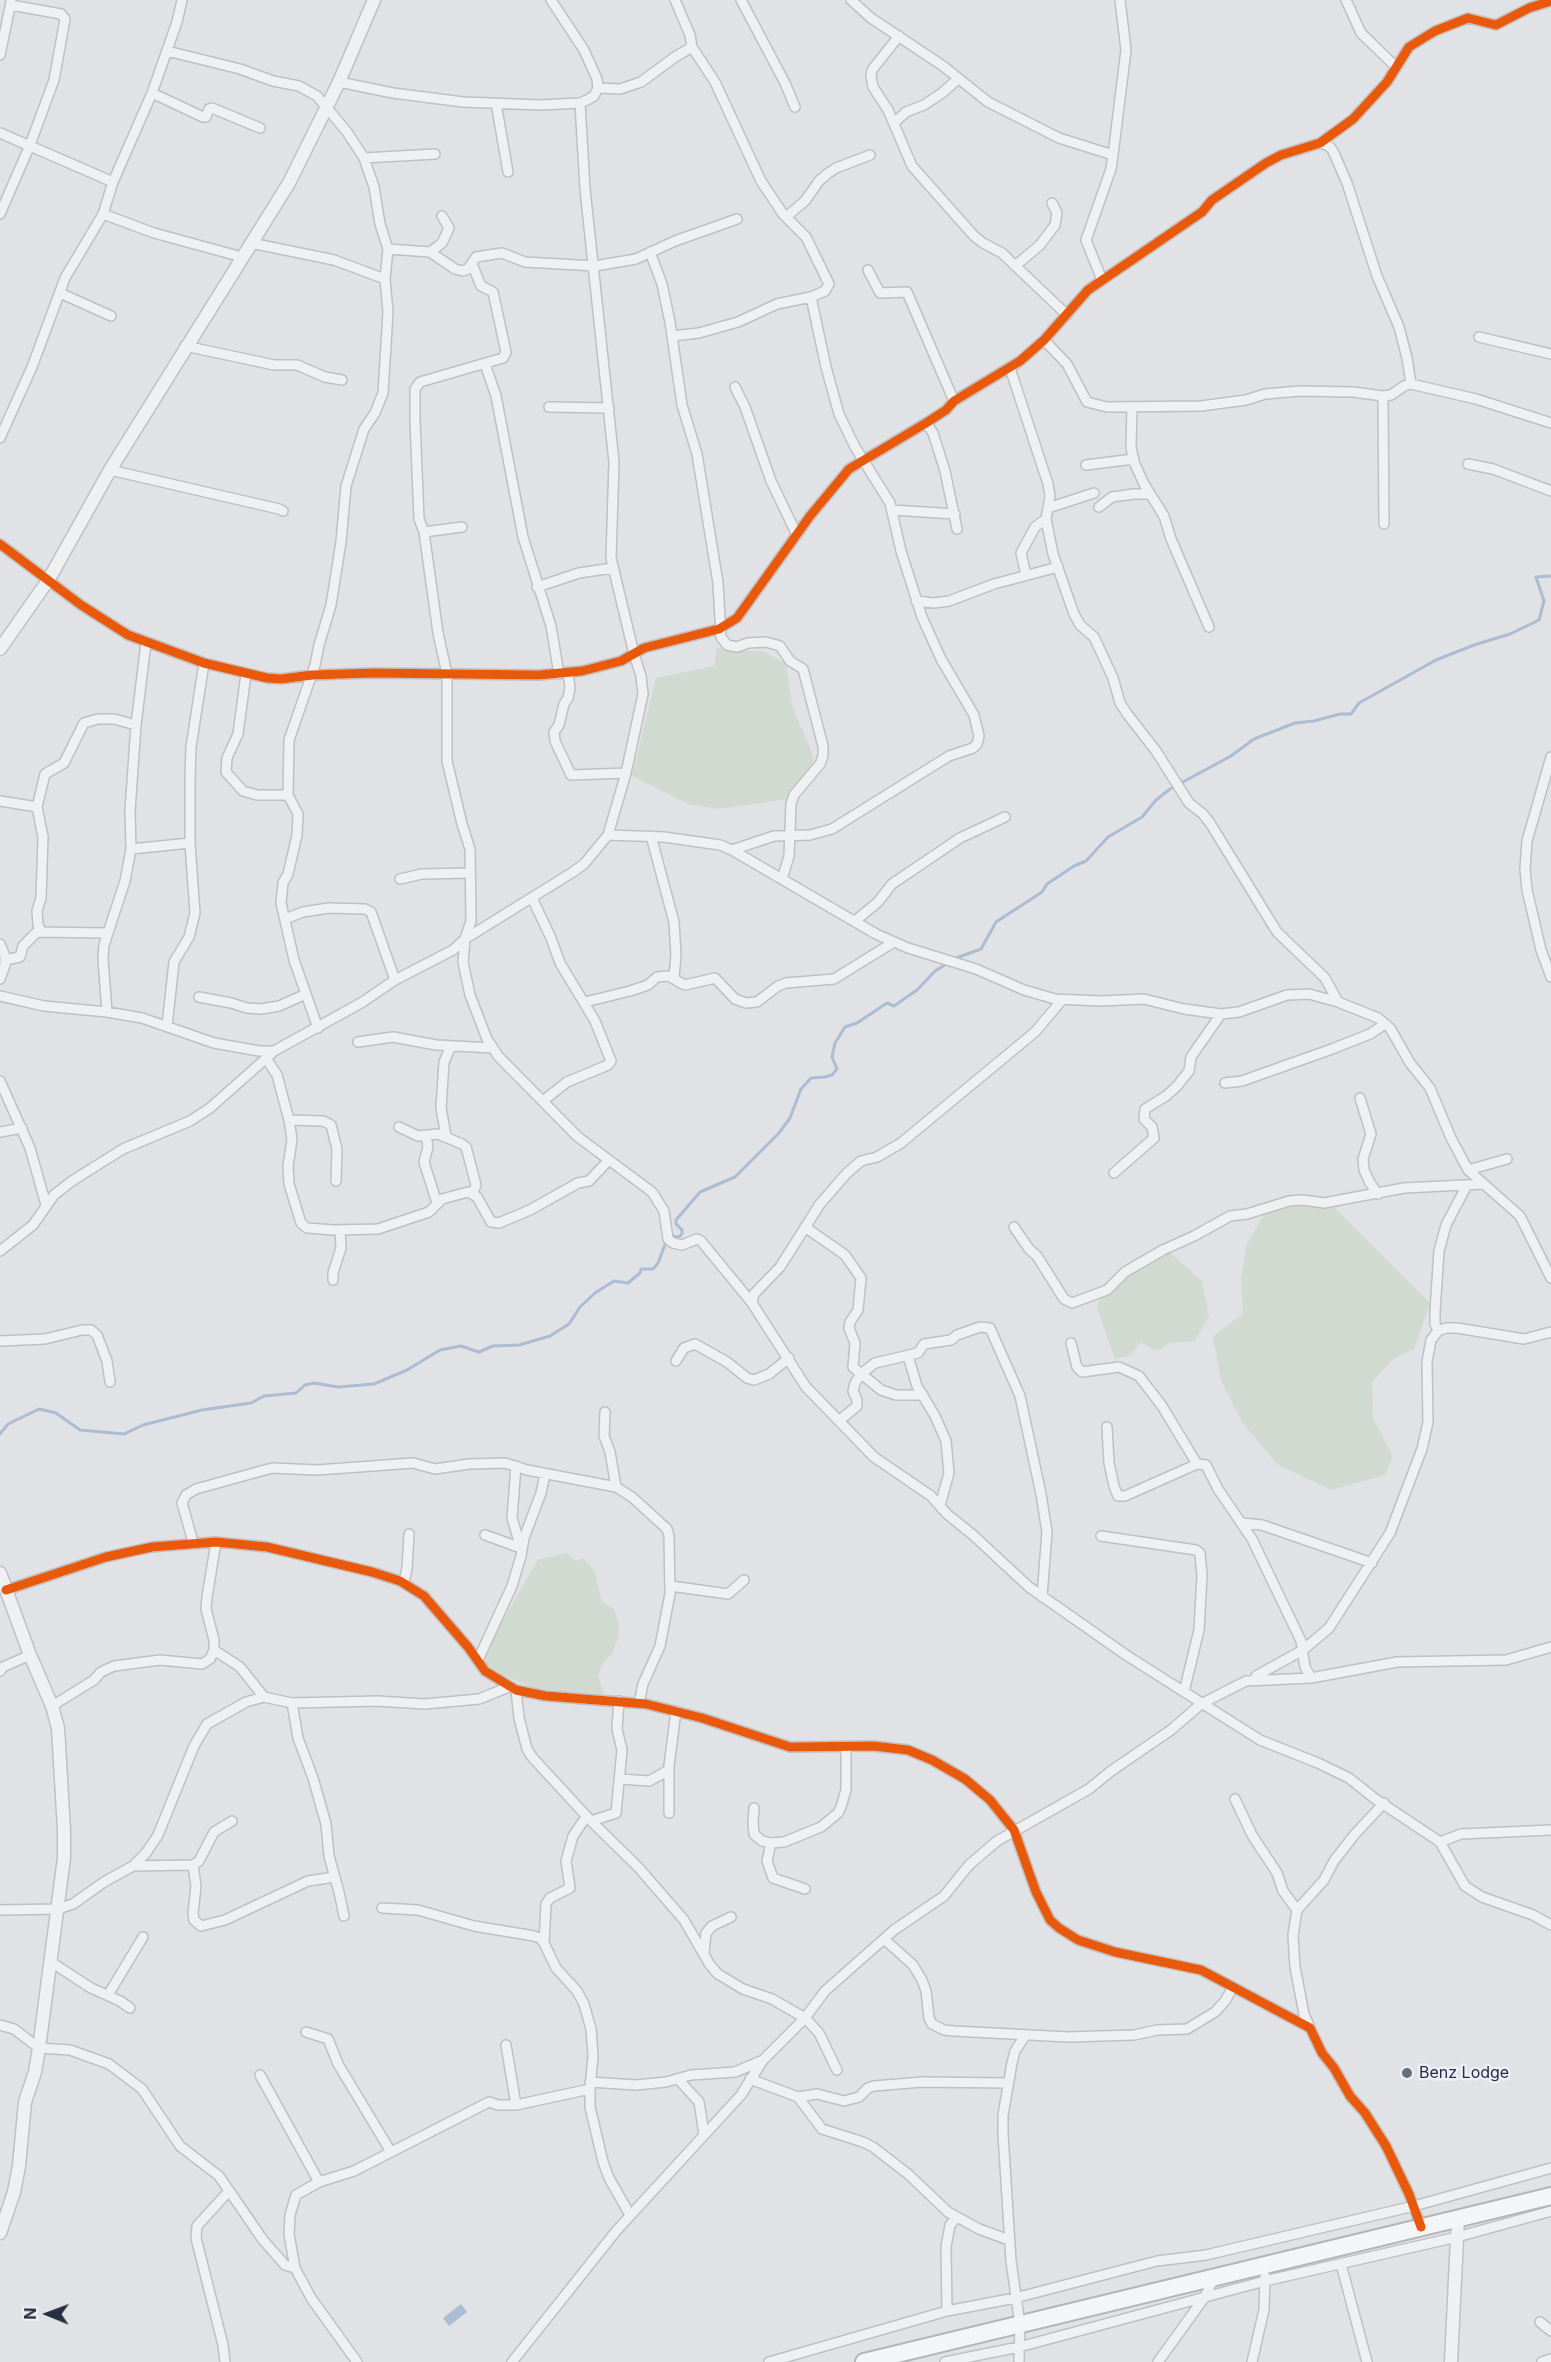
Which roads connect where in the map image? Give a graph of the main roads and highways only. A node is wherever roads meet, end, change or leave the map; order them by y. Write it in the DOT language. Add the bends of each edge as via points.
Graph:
graph roads {
  1 [pos="1551,2196"];
  2 [pos="864,2362"];
  1 -- 2 [label="highway" via="1421,2227 1265,2273 1215,2277"];
}
